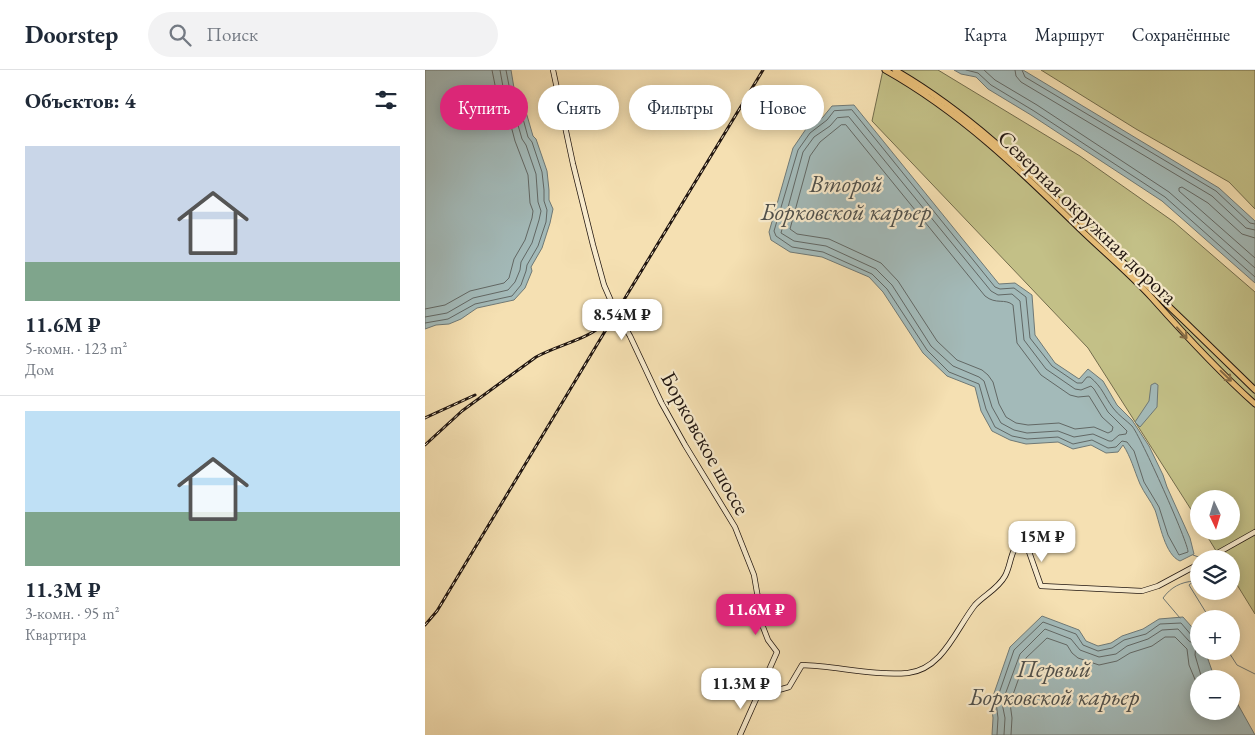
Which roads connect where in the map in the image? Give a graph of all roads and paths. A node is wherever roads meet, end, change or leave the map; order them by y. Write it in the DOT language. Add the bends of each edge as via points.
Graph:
graph roads {
  1 [pos="553,70"];
  2 [pos="885,70"];
  3 [pos="895,70"];
  4 [pos="1205,341"];
  5 [pos="1197,349"];
  6 [pos="1255,390"];
  7 [pos="1255,404"];
  8 [pos="1255,532"];
  9 [pos="1223,550"];
  10 [pos="1190,569"];
  11 [pos="762,686"];
  12 [pos="740,735"];
  1 -- 11 [label="street, Борковское шоссе" via="604,285 671,419 735,527 753,575 763,628 767,640 777,652"];
  2 -- 5 [label="main road, Северная окружная дорога, one-way" via="926,95 993,145 1151,297"];
  3 -- 4 [label="main road, Северная окружная дорога" via="921,85 995,142"];
  4 -- 5 [label="main road" via="1195,340"];
  4 -- 6 [label="main road, Северная окружная дорога"];
  5 -- 7 [label="main road, Северная окружная дорога, one-way"];
  8 -- 9 [label="street"];
  10 -- 11 [label="street" via="1142,591 1041,586 1024,544 1015,548 998,586 976,605 952,642 932,663 909,673 802,665 789,687 775,691"];
  11 -- 12 [label="street"];
}
